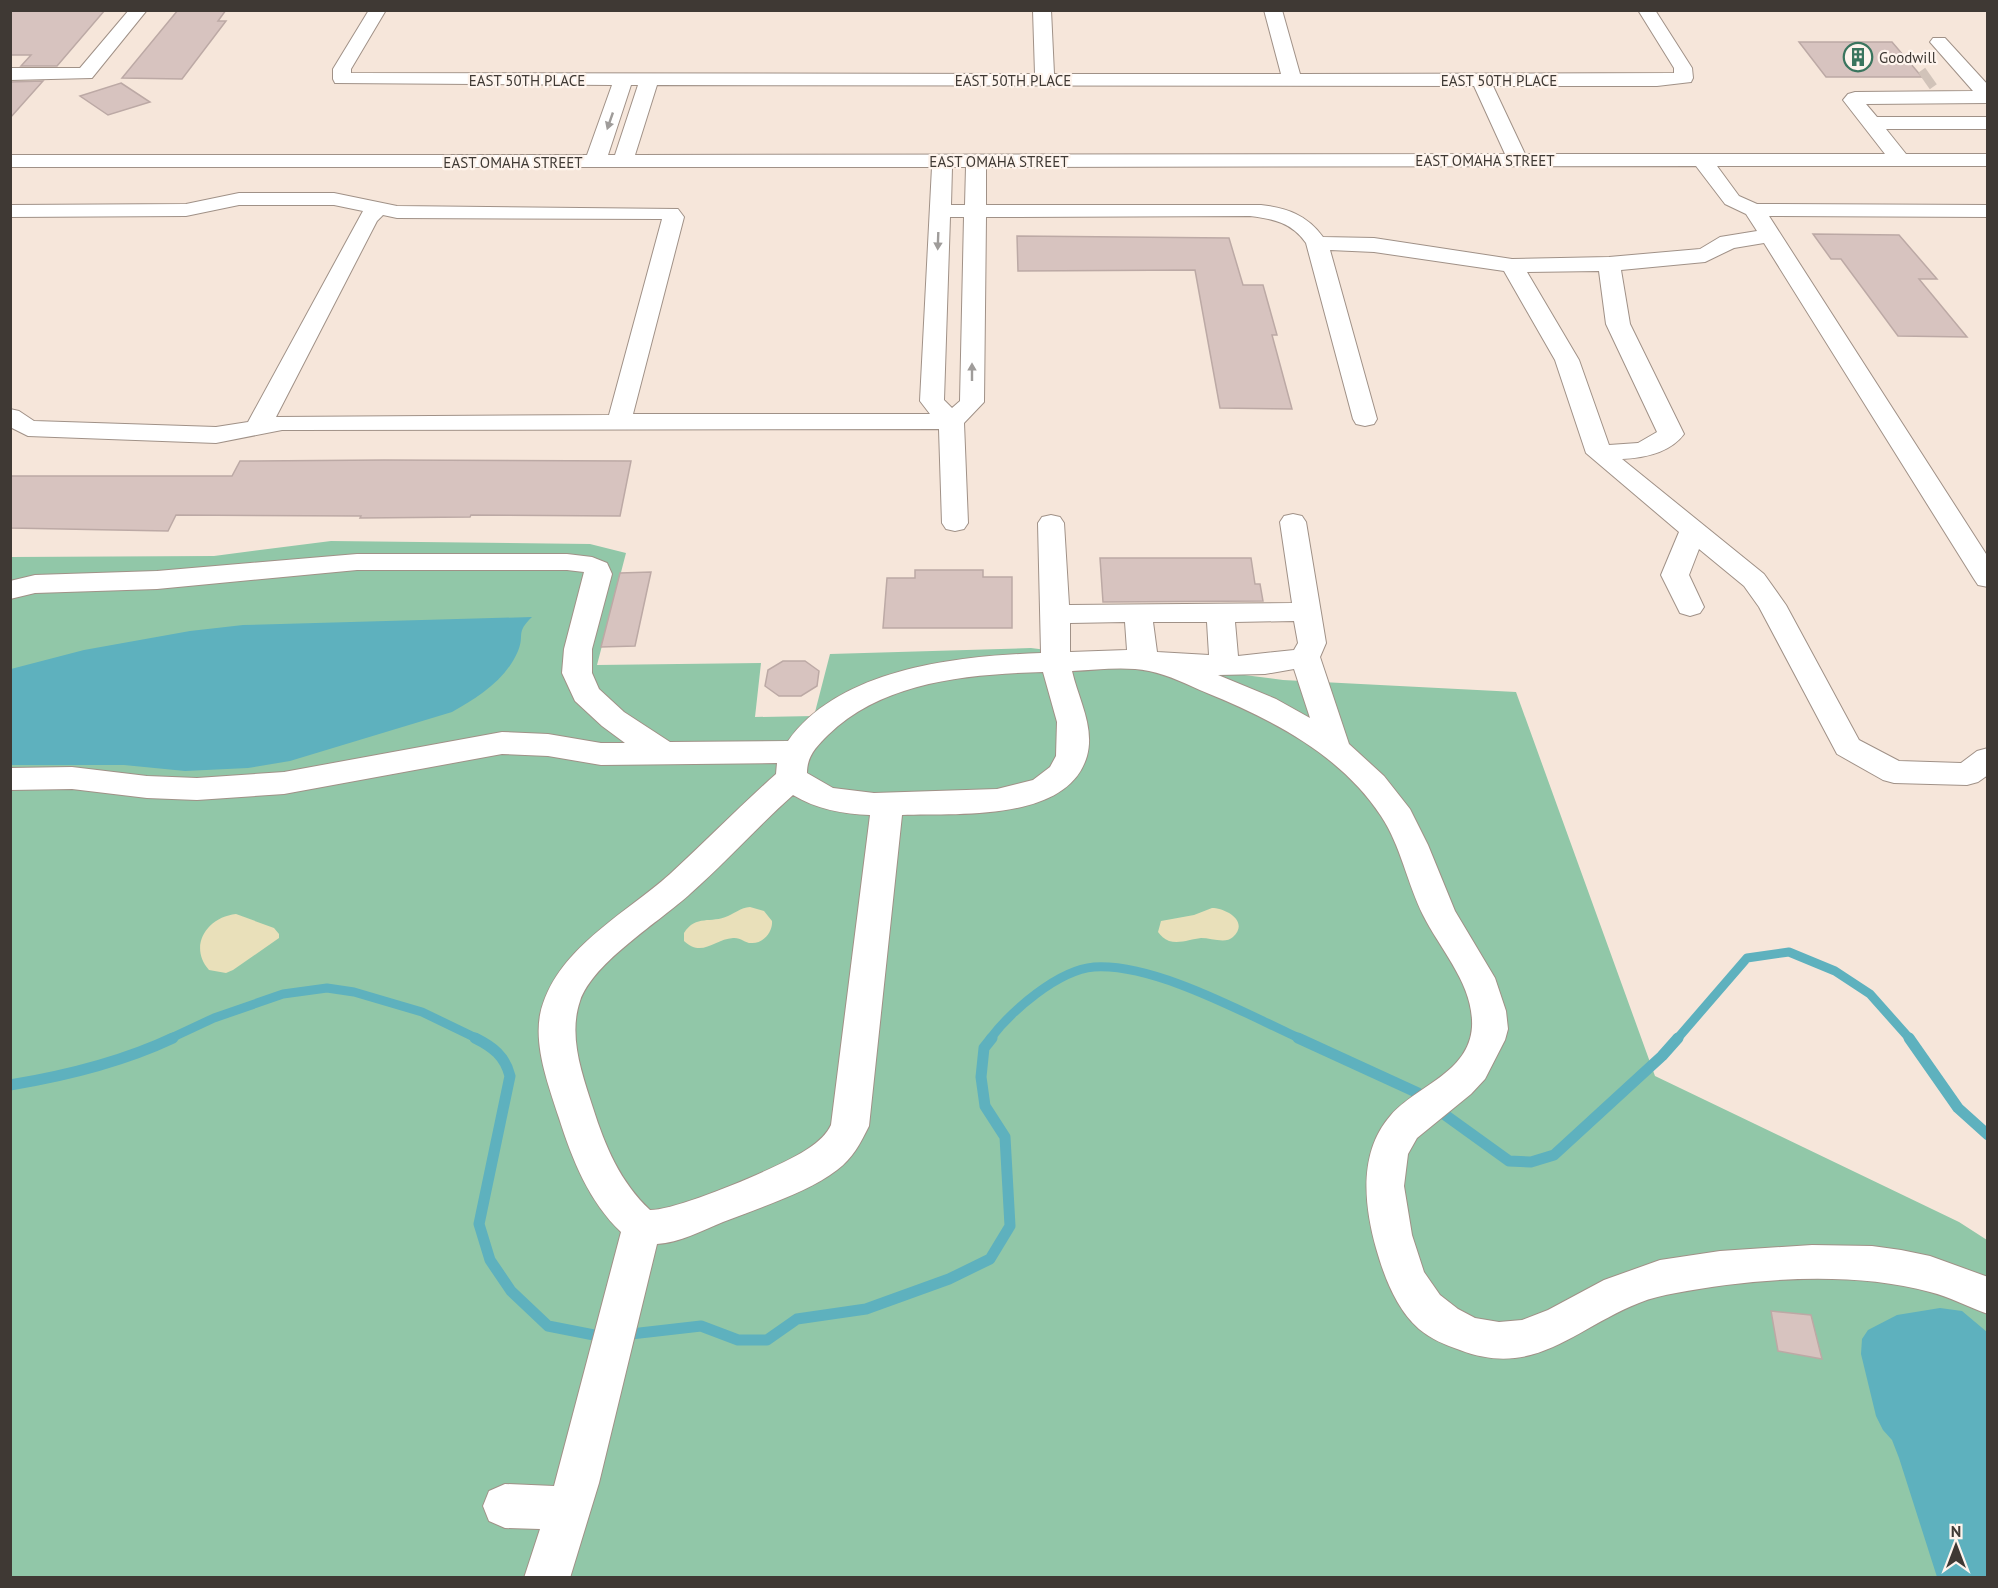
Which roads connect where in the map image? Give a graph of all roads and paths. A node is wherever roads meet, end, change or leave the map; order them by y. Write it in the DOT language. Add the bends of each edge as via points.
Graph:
graph roads {
  1 [pos="139,10"];
  2 [pos="378,10"];
  3 [pos="1042,10"];
  4 [pos="1272,10"];
  5 [pos="1646,10"];
  6 [pos="1939,42"];
  7 [pos="10,74"];
  8 [pos="650,80"];
  9 [pos="1045,80"];
  10 [pos="1292,80"];
  11 [pos="1481,80"];
  12 [pos="624,81"];
  13 [pos="1987,97"];
  14 [pos="1872,123"];
  15 [pos="1988,123"];
  16 [pos="1518,160"];
  17 [pos="1702,160"];
  18 [pos="1741,160"];
  19 [pos="1899,160"];
  20 [pos="1988,160"];
  21 [pos="10,161"];
  22 [pos="942,161"];
  23 [pos="975,161"];
  24 [pos="595,162"];
  25 [pos="623,162"];
  26 [pos="1718,179"];
  27 [pos="1755,194"];
  28 [pos="378,208"];
  29 [pos="10,211"];
  30 [pos="939,211"];
  31 [pos="973,211"];
  32 [pos="1988,211"];
  33 [pos="1771,237"];
  34 [pos="1317,243"];
  35 [pos="1610,264"];
  36 [pos="1512,266"];
  37 [pos="10,416"];
  38 [pos="1365,419"];
  39 [pos="951,421"];
  40 [pos="619,423"];
  41 [pos="258,427"];
  42 [pos="1599,453"];
  43 [pos="1293,522"];
  44 [pos="955,523"];
  45 [pos="1051,523"];
  46 [pos="1693,531"];
  47 [pos="1988,579"];
  48 [pos="10,590"];
  49 [pos="1690,607"];
  50 [pos="1220,611"];
  51 [pos="1307,612"];
  52 [pos="1138,613"];
  53 [pos="1055,614"];
  54 [pos="1305,657"];
  55 [pos="1055,661"];
  56 [pos="1143,661"];
  57 [pos="1224,665"];
  58 [pos="1335,747"];
  59 [pos="665,753"];
  60 [pos="1988,759"];
  61 [pos="793,765"];
  62 [pos="10,779"];
  63 [pos="887,803"];
  64 [pos="642,1227"];
  65 [pos="1988,1296"];
  66 [pos="505,1506"];
  67 [pos="569,1508"];
  68 [pos="547,1578"];
  1 -- 7 [label="street" via="85,74"];
  2 -- 12 [label="street, EAST 50TH PLACE" via="342,69 342,78"];
  3 -- 9 [label="street"];
  4 -- 10 [label="street"];
  5 -- 11 [label="street, EAST 50TH PLACE" via="1683,68 1684,78"];
  6 -- 13 [label="street" via="1954,70"];
  8 -- 9 [label="street, EAST 50TH PLACE"];
  8 -- 12 [label="street, EAST 50TH PLACE"];
  8 -- 25 [label="street"];
  9 -- 10 [label="street, EAST 50TH PLACE"];
  10 -- 11 [label="street, EAST 50TH PLACE"];
  11 -- 16 [label="street"];
  12 -- 24 [label="street, one-way"];
  13 -- 14 [label="street" via="1924,89 1855,98"];
  14 -- 15 [label="street"];
  14 -- 19 [label="street"];
  16 -- 17 [label="street, EAST OMAHA STREET"];
  16 -- 23 [label="street, EAST OMAHA STREET"];
  17 -- 18 [label="street, EAST OMAHA STREET"];
  17 -- 26 [label="street"];
  18 -- 19 [label="street, EAST OMAHA STREET"];
  18 -- 27 [label="street"];
  19 -- 20 [label="street, EAST OMAHA STREET"];
  21 -- 24 [label="street, EAST OMAHA STREET"];
  22 -- 23 [label="street, EAST OMAHA STREET"];
  22 -- 25 [label="street, EAST OMAHA STREET"];
  22 -- 30 [label="street"];
  23 -- 31 [label="street"];
  24 -- 25 [label="street, EAST OMAHA STREET"];
  26 -- 27 [label="street"];
  26 -- 27 [label="street" via="1732,200"];
  27 -- 32 [label="street"];
  27 -- 33 [label="street"];
  28 -- 29 [label="street" via="334,199 239,199 186,210"];
  28 -- 40 [label="street" via="397,212 671,213"];
  28 -- 41 [label="street" via="368,218"];
  30 -- 31 [label="street"];
  30 -- 39 [label="street, one-way" via="932,401"];
  31 -- 34 [label="street" via="1250,210 1296,220 1307,227"];
  39 -- 31 [label="street, one-way" via="972,402"];
  33 -- 35 [label="street" via="1728,242 1705,255"];
  33 -- 47 [label="street"];
  34 -- 36 [label="street" via="1374,245"];
  34 -- 38 [label="street"];
  35 -- 36 [label="street"];
  35 -- 42 [label="street" via="1618,324 1671,434 1644,450"];
  36 -- 42 [label="street" via="1567,360"];
  37 -- 41 [label="street" via="28,428 216,435"];
  39 -- 40 [label="street"];
  39 -- 44 [label="street"];
  40 -- 41 [label="street" via="282,423"];
  42 -- 46 [label="street"];
  43 -- 51 [label="street"];
  45 -- 53 [label="street"];
  46 -- 49 [label="street" via="1675,575"];
  46 -- 60 [label="street" via="1754,580 1772,605 1848,747 1893,772 1967,774"];
  48 -- 59 [label="street" via="35,584 132,582 357,562 592,565 598,574 578,649 577,673 592,700 643,741"];
  50 -- 51 [label="street"];
  50 -- 52 [label="street"];
  50 -- 57 [label="street"];
  51 -- 54 [label="street" via="1312,643"];
  52 -- 53 [label="street"];
  52 -- 56 [label="street"];
  53 -- 55 [label="street"];
  54 -- 57 [label="street" via="1285,662"];
  54 -- 58 [label="street"];
  55 -- 56 [label="street"];
  55 -- 61 [label="street" via="946,673 864,694 835,712"];
  55 -- 63 [label="street" via="1074,732 1073,753 1065,771 1016,799"];
  56 -- 57 [label="street"];
  56 -- 58 [label="street" via="1266,705"];
  58 -- 65 [label="street" via="1396,814 1439,914 1484,992 1489,1014 1490,1035 1472,1070 1459,1086 1406,1123 1394,1138 1388,1159 1384,1183 1401,1267 1413,1293 1432,1315 1461,1333 1479,1338 1523,1339 1648,1281 1681,1273 1802,1262 1888,1264 1921,1270"];
  59 -- 61 [label="street"];
  59 -- 62 [label="street" via="601,754 548,745 502,743 315,778 197,789 72,777"];
  61 -- 63 [label="street" via="824,798 857,804"];
  61 -- 64 [label="street" via="677,886 594,957 563,1000 558,1016 563,1068 589,1153 610,1194"];
  63 -- 64 [label="street" via="850,1126 841,1143 822,1160 776,1184 686,1219 661,1227"];
  64 -- 67 [label="street"];
  66 -- 67 [label="street"];
  67 -- 68 [label="street"];
}
